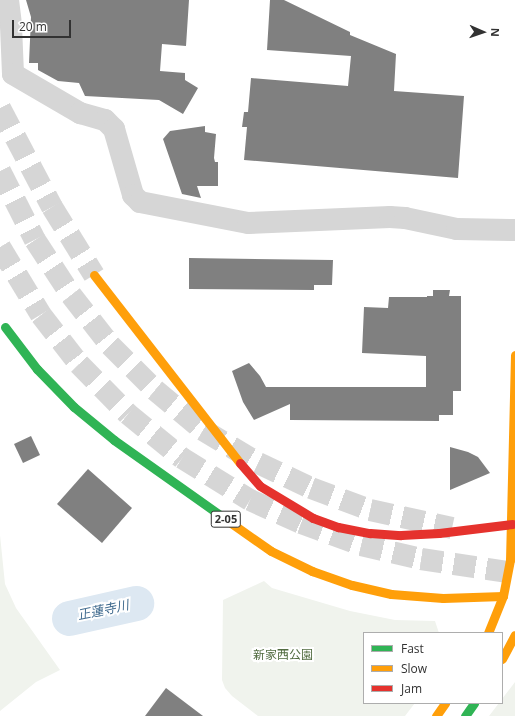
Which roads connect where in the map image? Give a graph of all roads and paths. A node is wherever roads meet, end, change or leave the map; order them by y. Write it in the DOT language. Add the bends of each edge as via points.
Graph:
graph roads {
  1 [pos="8,0"];
  2 [pos="515,230"];
  3 [pos="94,275"];
  4 [pos="5,327"];
  5 [pos="515,355"];
  6 [pos="513,524"];
  7 [pos="503,596"];
  8 [pos="515,596"];
  9 [pos="488,632"];
  10 [pos="515,635"];
  11 [pos="503,657"];
  12 [pos="444,704"];
  13 [pos="473,704"];
  14 [pos="436,716"];
  15 [pos="465,716"];
  1 -- 2 [label="street" via="13,74 80,113 105,120 114,129 133,195 140,202 248,223 390,217 457,229"];
  3 -- 6 [label="main road" via="237,459 260,486 286,503 326,522 370,533 439,533"];
  4 -- 7 [label="main road, 2-05" via="37,369 74,407 114,440 271,550 312,571 352,586 391,594 442,598"];
  5 -- 6 [label="main road"];
  6 -- 7 [label="main road"];
  7 -- 8 [label="main road"];
  7 -- 9 [label="main road"];
  10 -- 11 [label="main road"];
  12 -- 14 [label="main road"];
  13 -- 15 [label="main road"];
}
